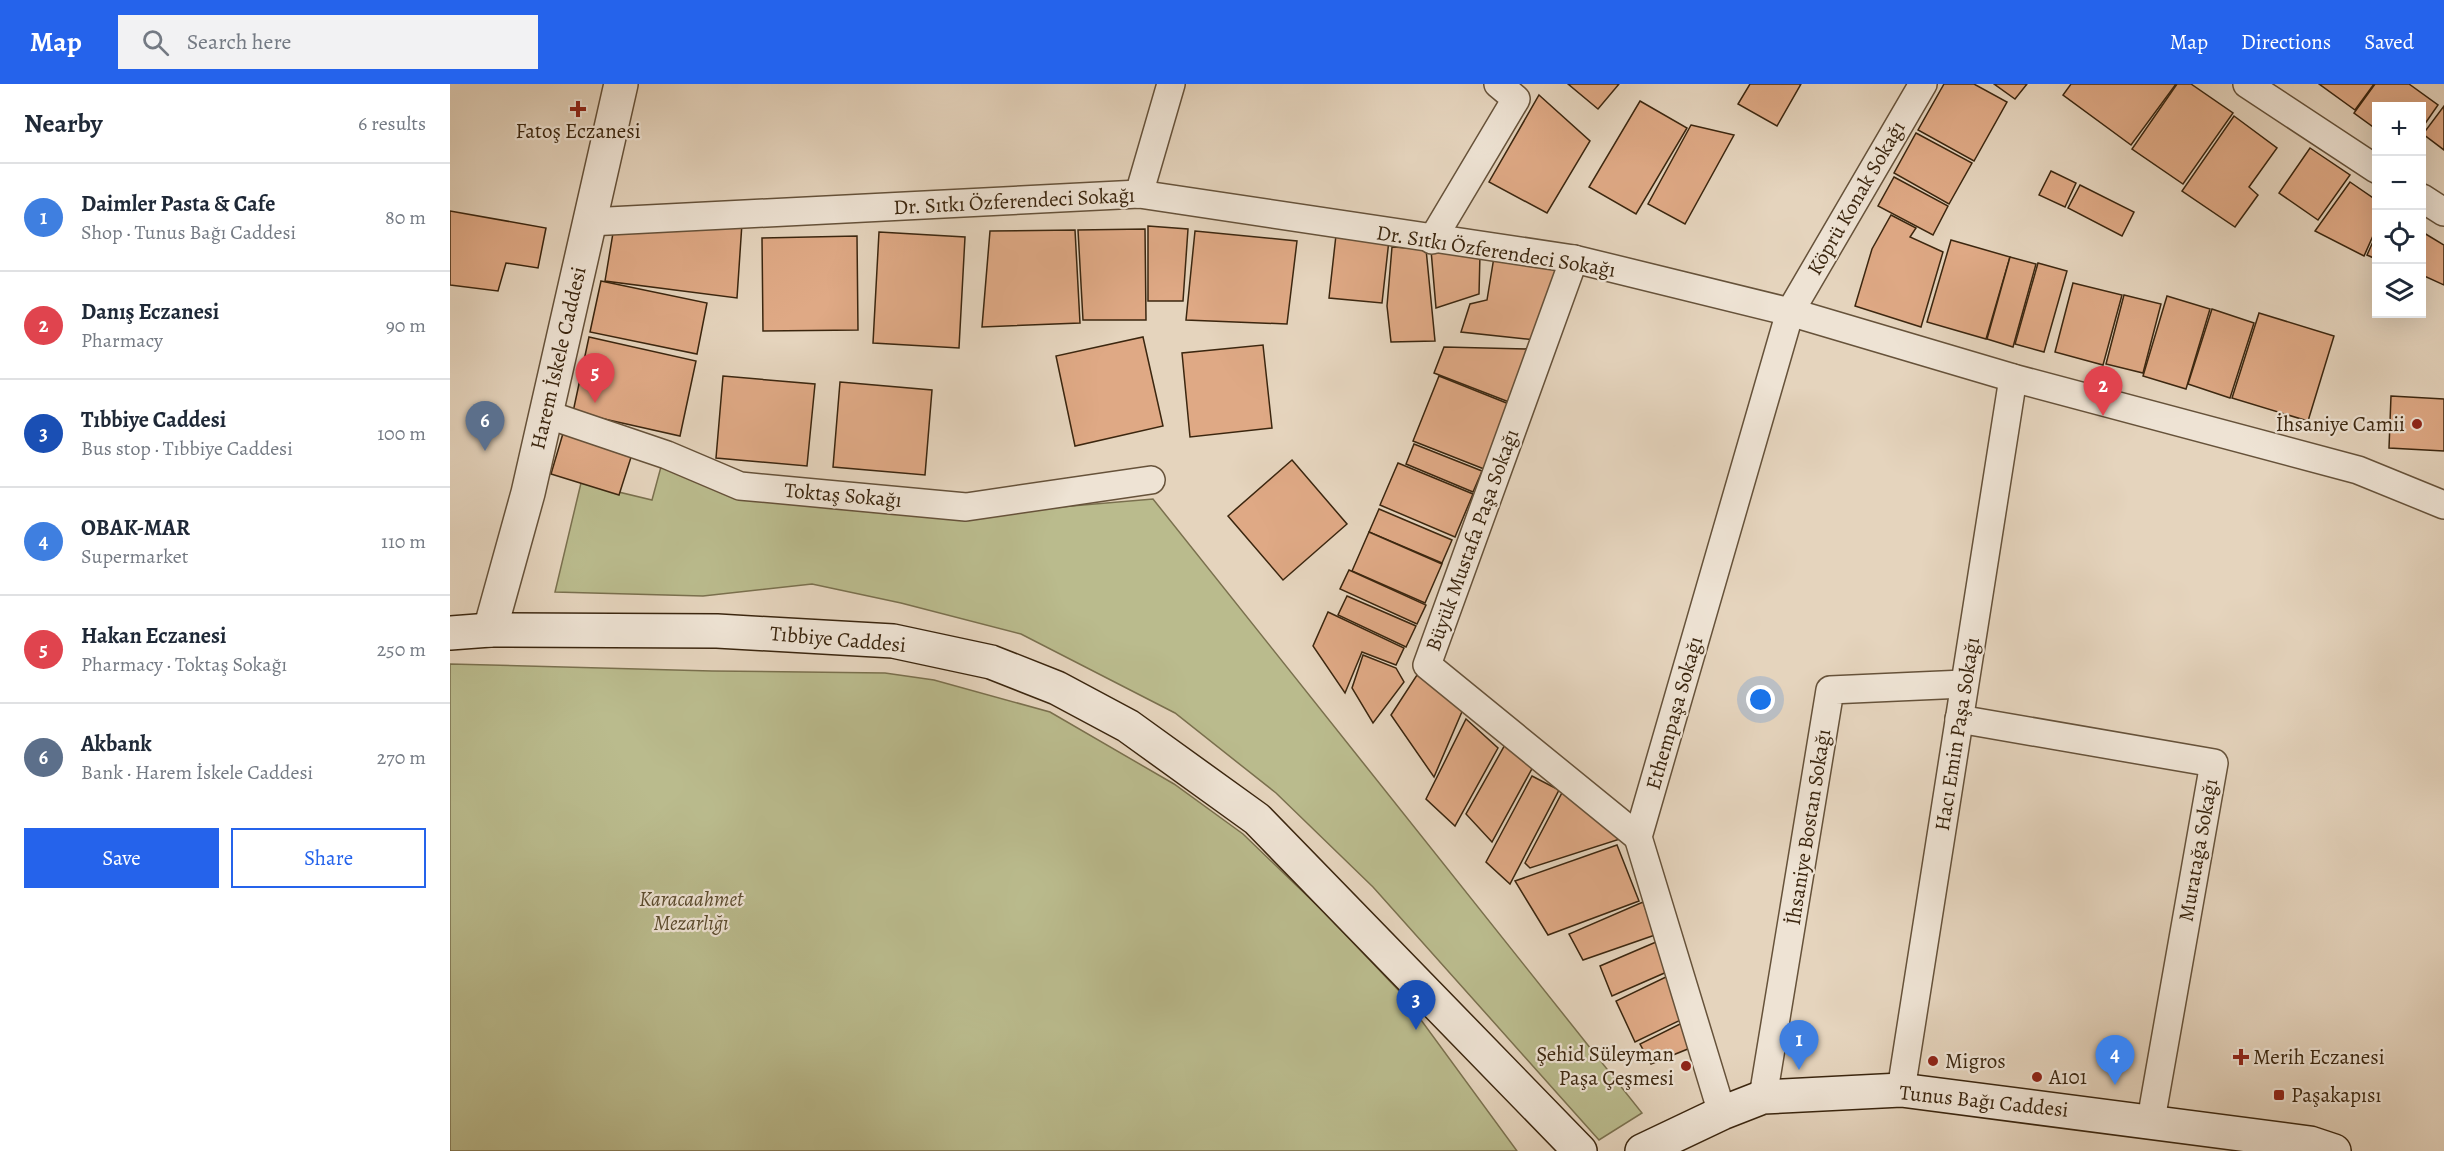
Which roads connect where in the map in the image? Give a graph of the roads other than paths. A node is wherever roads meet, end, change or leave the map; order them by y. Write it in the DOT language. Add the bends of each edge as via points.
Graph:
graph roads {
  1 [pos="621,84"];
  2 [pos="1171,84"];
  3 [pos="1498,84"];
  4 [pos="1923,84"];
  5 [pos="2259,88"];
  6 [pos="2372,166"];
  7 [pos="1139,194"];
  8 [pos="2426,201"];
  9 [pos="2444,212"];
  10 [pos="590,222"];
  11 [pos="1432,240"];
  12 [pos="1574,260"];
  13 [pos="1790,312"];
  14 [pos="2013,378"];
  15 [pos="546,414"];
  16 [pos="1151,480"];
  17 [pos="2444,505"];
  18 [pos="490,630"];
  19 [pos="450,633"];
  20 [pos="1964,684"];
  21 [pos="1959,719"];
  22 [pos="1638,837"];
  23 [pos="1901,1090"];
  24 [pos="1763,1097"];
  25 [pos="1722,1113"];
  26 [pos="2151,1120"];
  27 [pos="1580,1151"];
  28 [pos="1642,1151"];
  29 [pos="2334,1151"];
  1 -- 10 [label="main road, Harem İskele Caddesi"];
  2 -- 7 [label="street"];
  3 -- 11 [label="street" via="1516,99"];
  4 -- 13 [label="street, Köprü Konak Sokağı"];
  5 -- 6 [label="street"];
  7 -- 10 [label="street, Dr. Sıtkı Özferendeci Sokağı"];
  7 -- 11 [label="street, Dr. Sıtkı Özferendeci Sokağı"];
  8 -- 9 [label="street"];
  10 -- 15 [label="main road, Harem İskele Caddesi"];
  11 -- 12 [label="street, Dr. Sıtkı Özferendeci Sokağı"];
  12 -- 13 [label="street, Dr. Sıtkı Özferendeci Sokağı"];
  12 -- 22 [label="street, Büyük Mustafa Paşa Sokağı" via="1427,665"];
  13 -- 14 [label="street, Dr. Sıtkı Özferendeci Sokağı"];
  13 -- 22 [label="street, Ethempaşa Sokağı"];
  14 -- 17 [label="street, Dr. Sıtkı Özferendeci Sokağı" via="2358,470"];
  14 -- 20 [label="street, Hacı Emin Paşa Sokağı"];
  15 -- 16 [label="street, Toktaş Sokağı" via="667,455 740,486 966,507"];
  15 -- 18 [label="main road, Harem İskele Caddesi"];
  18 -- 19 [label="main road, Tıbbiye Caddesi"];
  18 -- 27 [label="main road, Tıbbiye Caddesi" via="717,631 893,641 991,662 1057,688 1128,726 1257,819"];
  20 -- 21 [label="street, Hacı Emin Paşa Sokağı"];
  20 -- 24 [label="street, İhsaniye Bostan Sokağı" via="1830,690"];
  21 -- 23 [label="street, Hacı Emin Paşa Sokağı"];
  21 -- 26 [label="street, Muratağa Sokağı" via="2214,763"];
  22 -- 25 [label="street"];
  23 -- 24 [label="main road, Tunus Bağı Caddesi"];
  23 -- 26 [label="main road, Tunus Bağı Caddesi"];
  24 -- 25 [label="main road, Tunus Bağı Caddesi"];
  25 -- 28 [label="main road, Tunus Bağı Caddesi"];
  26 -- 29 [label="main road, Tunus Bağı Caddesi" via="2310,1143"];
}
